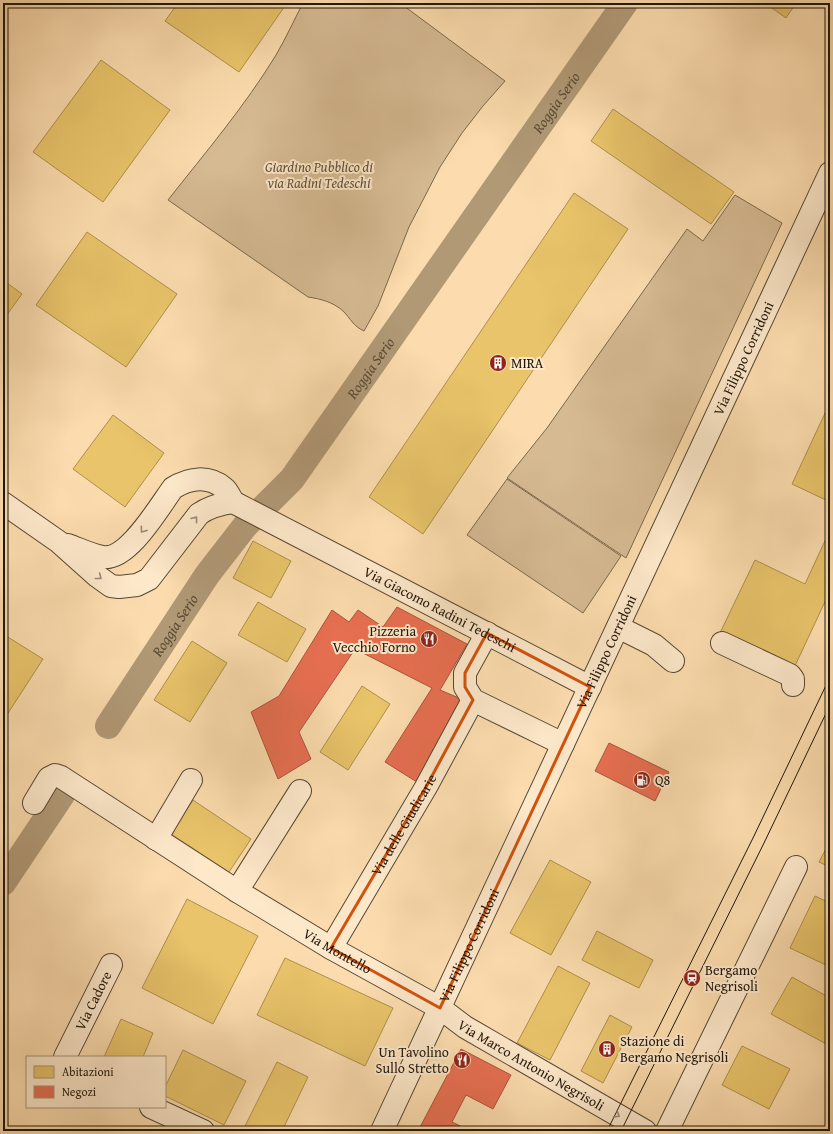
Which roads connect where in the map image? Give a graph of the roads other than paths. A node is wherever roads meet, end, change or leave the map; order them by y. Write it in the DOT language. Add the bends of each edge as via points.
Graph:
graph roads {
  1 [pos="830,173"];
  2 [pos="825,195"];
  3 [pos="3,504"];
  4 [pos="242,506"];
  5 [pos="59,542"];
  6 [pos="618,627"];
  7 [pos="487,633"];
  8 [pos="722,643"];
  9 [pos="673,661"];
  10 [pos="793,685"];
  11 [pos="590,687"];
  12 [pos="473,700"];
  13 [pos="563,744"];
  14 [pos="191,780"];
  15 [pos="300,792"];
  16 [pos="34,803"];
  17 [pos="156,839"];
  18 [pos="796,867"];
  19 [pos="236,891"];
  20 [pos="330,948"];
  21 [pos="111,965"];
  22 [pos="440,1008"];
  23 [pos="66,1056"];
  24 [pos="153,1108"];
  25 [pos="203,1131"];
  26 [pos="382,1131"];
  27 [pos="645,1131"];
  28 [pos="667,1131"];
  1 -- 2 [label="street, Via Filippo Corridoni"];
  2 -- 6 [label="street, Via Filippo Corridoni"];
  3 -- 5 [label="street"];
  4 -- 5 [label="street, one-way" via="216,483 197,479 173,488 134,543 122,552 104,557"];
  5 -- 4 [label="street, one-way" via="111,586 137,585 149,579 199,514 216,505"];
  4 -- 7 [label="street, Via Giacomo Radini Tedeschi"];
  6 -- 9 [label="street" via="654,645"];
  6 -- 11 [label="street, Via Filippo Corridoni"];
  7 -- 11 [label="street, Via Giacomo Radini Tedeschi"];
  7 -- 12 [label="street" via="465,673 464,687"];
  8 -- 10 [label="street" via="790,675"];
  11 -- 13 [label="street, Via Filippo Corridoni"];
  12 -- 13 [label="street"];
  12 -- 20 [label="street, Via delle Giudicarie" via="426,787"];
  13 -- 22 [label="street, Via Filippo Corridoni"];
  14 -- 17 [label="street"];
  15 -- 19 [label="street"];
  16 -- 17 [label="street, Via Montello" via="49,778 62,777"];
  17 -- 19 [label="street, Via Montello"];
  18 -- 28 [label="street"];
  19 -- 20 [label="street, Via Montello"];
  20 -- 22 [label="street, Via Montello"];
  21 -- 23 [label="street, Via Cadore"];
  22 -- 26 [label="street, Via Filippo Corridoni"];
  22 -- 27 [label="street, Via Marco Antonio Negrisoli, one-way" via="465,1027"];
  24 -- 25 [label="street"];
}
